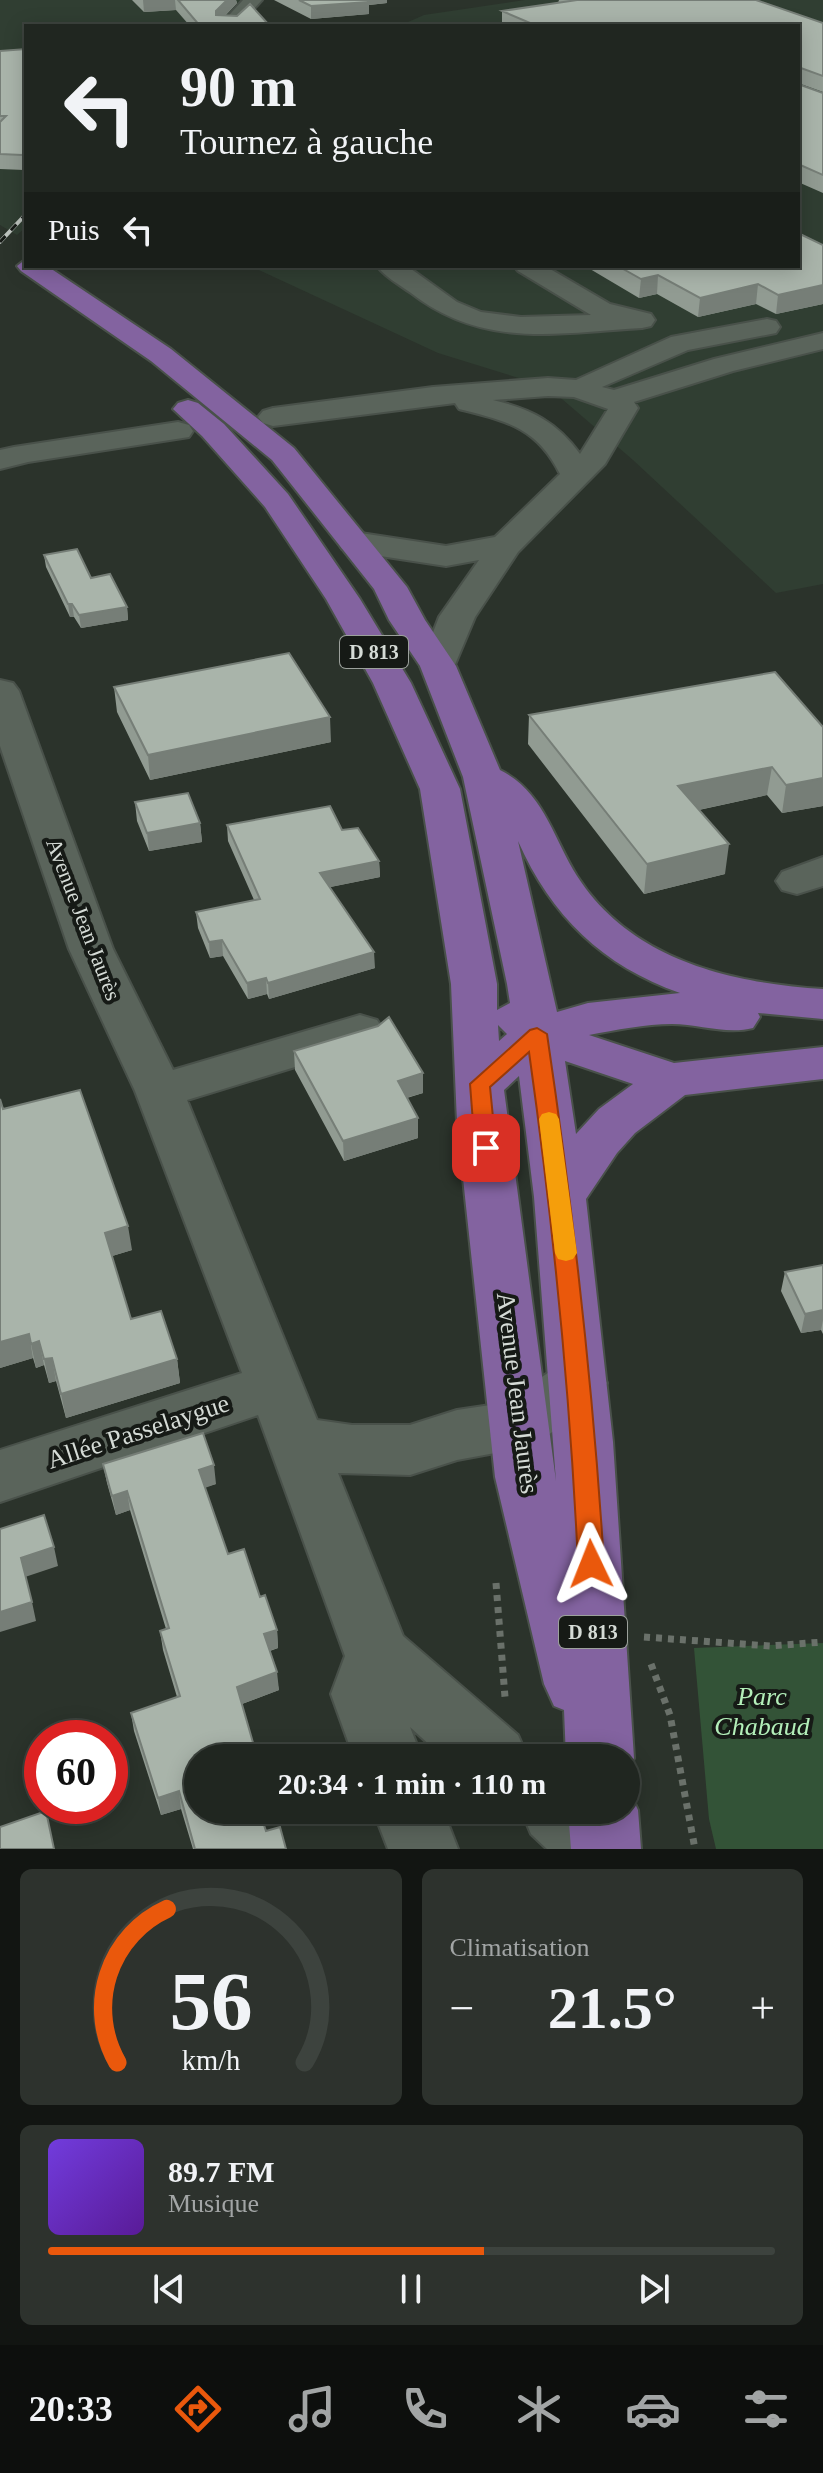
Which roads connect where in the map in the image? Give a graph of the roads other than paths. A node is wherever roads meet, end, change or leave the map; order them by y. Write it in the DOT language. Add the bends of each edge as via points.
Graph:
graph roads {
  1 [pos="253,0"];
  2 [pos="230,24"];
  3 [pos="20,266"];
  4 [pos="393,268"];
  5 [pos="530,268"];
  6 [pos="823,316"];
  7 [pos="642,320"];
  8 [pos="823,341"];
  9 [pos="681,343"];
  10 [pos="141,354"];
  11 [pos="730,369"];
  12 [pos="576,388"];
  13 [pos="433,396"];
  14 [pos="618,404"];
  15 [pos="273,417"];
  16 [pos="178,431"];
  17 [pos="6,456"];
  18 [pos="576,475"];
  19 [pos="354,542"];
  20 [pos="506,545"];
  21 [pos="438,666"];
  22 [pos="0,691"];
  23 [pos="483,777"];
  24 [pos="474,1003"];
  25 [pos="823,1004"];
  26 [pos="823,1020"];
  27 [pos="360,1031"];
  28 [pos="537,1034"];
  29 [pos="823,1063"];
  30 [pos="672,1080"];
  31 [pos="480,1084"];
  32 [pos="159,1091"];
  33 [pos="560,1197"];
  34 [pos="578,1383"];
  35 [pos="285,1414"];
  36 [pos="517,1425"];
  37 [pos="0,1476"];
  38 [pos="378,1656"];
  39 [pos="383,1744"];
  40 [pos="478,1744"];
  41 [pos="594,1744"];
  42 [pos="597,1744"];
  43 [pos="413,1824"];
  44 [pos="571,1824"];
  45 [pos="604,1824"];
  46 [pos="423,1849"];
  47 [pos="599,1849"];
  48 [pos="606,1849"];
  1 -- 2 [label="street"];
  3 -- 10 [label="main road, D 813"];
  4 -- 7 [label="street" via="456,312 477,320"];
  5 -- 7 [label="street" via="601,310"];
  6 -- 9 [label="street"];
  7 -- 9 [label="street"];
  8 -- 11 [label="street"];
  9 -- 11 [label="street"];
  9 -- 12 [label="street"];
  10 -- 19 [label="main road, D 813" via="248,423 283,454"];
  10 -- 24 [label="main road, D 813" via="277,501 392,683 440,789"];
  11 -- 14 [label="street"];
  12 -- 13 [label="street"];
  12 -- 14 [label="street"];
  13 -- 15 [label="street"];
  13 -- 18 [label="street" via="514,414 541,426 565,450"];
  14 -- 18 [label="street" via="594,458"];
  16 -- 17 [label="street"];
  18 -- 20 [label="street"];
  19 -- 20 [label="street" via="446,556"];
  19 -- 21 [label="main road, D 813" via="390,587"];
  20 -- 21 [label="street" via="457,617"];
  21 -- 23 [label="main road, D 813"];
  22 -- 32 [label="street, Avenue Jean Jaurès" via="91,949"];
  23 -- 25 [label="main road" via="500,783 513,796 558,879 596,925 634,957 731,992"];
  23 -- 28 [label="main road, D 813"];
  24 -- 28 [label="main road"];
  24 -- 31 [label="main road, Avenue Jean Jaurès / D 813"];
  26 -- 28 [label="main road" via="746,1019 669,1008 603,1016"];
  27 -- 32 [label="street"];
  28 -- 30 [label="main road"];
  28 -- 31 [label="main road"];
  28 -- 33 [label="main road, D 813"];
  29 -- 30 [label="main road"];
  30 -- 33 [label="main road" via="608,1130"];
  31 -- 36 [label="main road, Avenue Jean Jaurès / D 813"];
  32 -- 35 [label="street, Avenue Jean Jaurès"];
  33 -- 34 [label="main road, D 813"];
  34 -- 36 [label="street"];
  34 -- 42 [label="main road, D 813"];
  35 -- 36 [label="street" via="352,1450 410,1450"];
  35 -- 37 [label="street, Allée Passelaygue"];
  35 -- 38 [label="street, Avenue Jean Jaurès"];
  36 -- 41 [label="main road, Avenue Jean Jaurès / D 813" via="525,1477"];
  38 -- 39 [label="street" via="364,1694"];
  38 -- 40 [label="street"];
  43 -- 46 [label="street"];
  44 -- 47 [label="street"];
  45 -- 48 [label="main road"];
}
